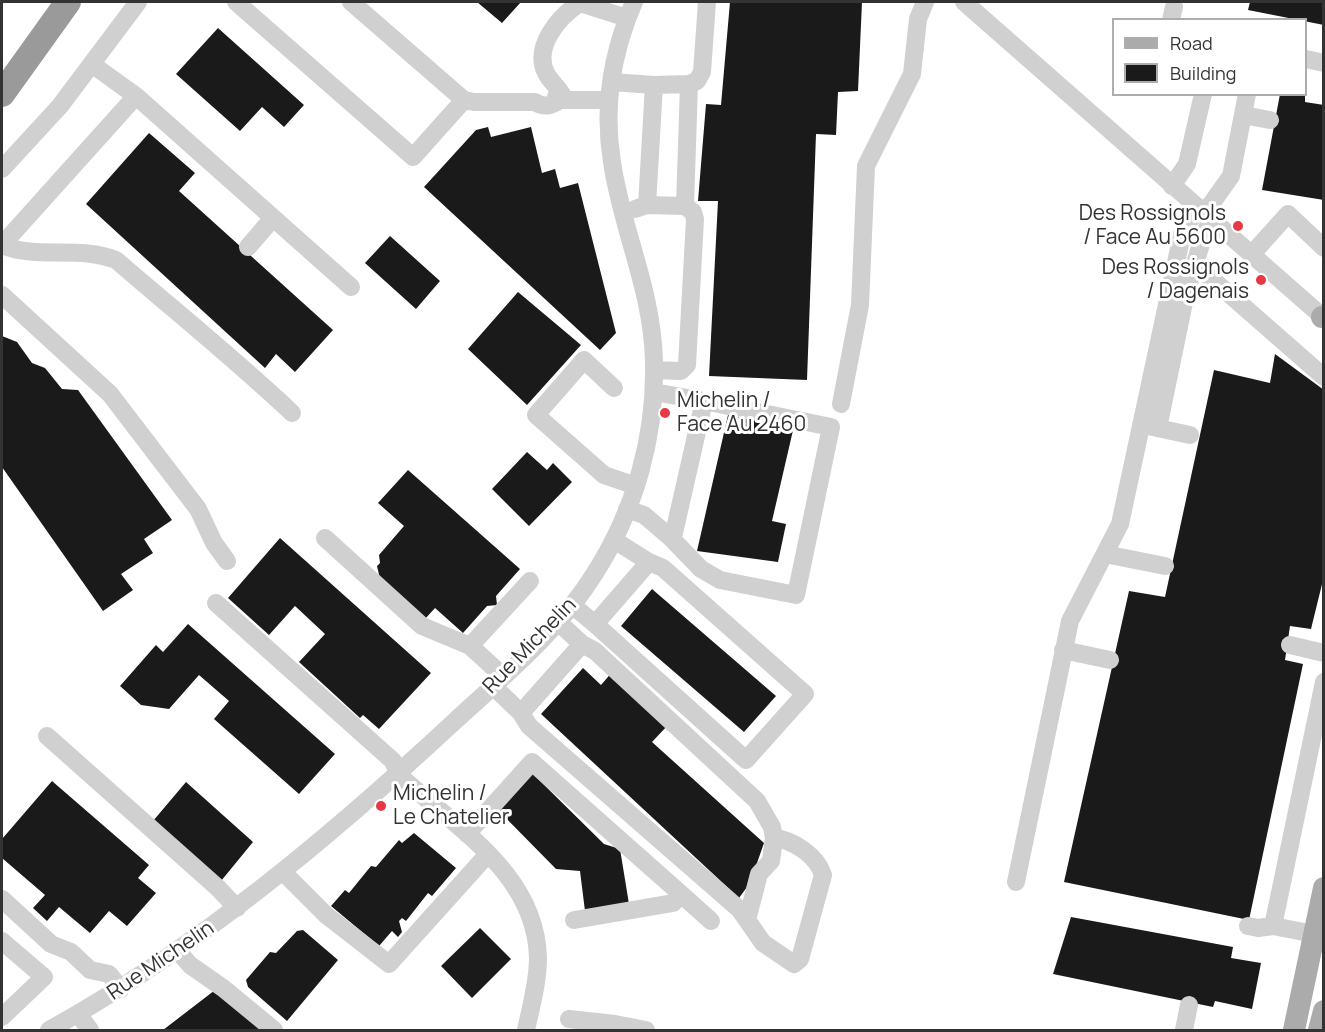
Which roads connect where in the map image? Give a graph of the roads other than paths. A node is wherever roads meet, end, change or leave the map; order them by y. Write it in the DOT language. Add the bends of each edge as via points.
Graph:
graph roads {
  1 [pos="54,2"];
  2 [pos="68,2"];
  3 [pos="138,2"];
  4 [pos="236,2"];
  5 [pos="351,2"];
  6 [pos="707,2"];
  7 [pos="925,2"];
  8 [pos="964,2"];
  9 [pos="630,10"];
  10 [pos="1307,59"];
  11 [pos="1323,63"];
  12 [pos="93,65"];
  13 [pos="2,66"];
  14 [pos="689,84"];
  15 [pos="654,85"];
  16 [pos="610,91"];
  17 [pos="2,94"];
  18 [pos="136,96"];
  19 [pos="1247,96"];
  20 [pos="464,100"];
  21 [pos="562,100"];
  22 [pos="1202,101"];
  23 [pos="1243,115"];
  24 [pos="1270,120"];
  25 [pos="2,169"];
  26 [pos="1172,186"];
  27 [pos="647,205"];
  28 [pos="685,206"];
  29 [pos="623,212"];
  30 [pos="1204,215"];
  31 [pos="273,218"];
  32 [pos="2,245"];
  33 [pos="248,247"];
  34 [pos="1323,248"];
  35 [pos="1251,255"];
  36 [pos="1194,268"];
  37 [pos="351,287"];
  38 [pos="2,295"];
  39 [pos="1323,317"];
  40 [pos="654,370"];
  41 [pos="1323,377"];
  42 [pos="614,387"];
  43 [pos="654,392"];
  44 [pos="704,401"];
  45 [pos="841,404"];
  46 [pos="292,414"];
  47 [pos="1149,427"];
  48 [pos="1190,435"];
  49 [pos="636,486"];
  50 [pos="627,509"];
  51 [pos="325,538"];
  52 [pos="671,538"];
  53 [pos="614,540"];
  54 [pos="1105,554"];
  55 [pos="227,561"];
  56 [pos="649,562"];
  57 [pos="1165,566"];
  58 [pos="530,580"];
  59 [pos="216,603"];
  60 [pos="572,605"];
  61 [pos="558,622"];
  62 [pos="595,624"];
  63 [pos="582,644"];
  64 [pos="1290,645"];
  65 [pos="470,646"];
  66 [pos="1063,650"];
  67 [pos="1323,653"];
  68 [pos="1110,660"];
  69 [pos="498,681"];
  70 [pos="1323,682"];
  71 [pos="521,713"];
  72 [pos="47,736"];
  73 [pos="398,774"];
  74 [pos="466,834"];
  75 [pos="774,838"];
  76 [pos="488,854"];
  77 [pos="283,872"];
  78 [pos="1016,882"];
  79 [pos="1323,888"];
  80 [pos="681,894"];
  81 [pos="2,899"];
  82 [pos="237,908"];
  83 [pos="573,920"];
  84 [pos="747,920"];
  85 [pos="711,921"];
  86 [pos="1248,926"];
  87 [pos="1273,926"];
  88 [pos="1314,934"];
  89 [pos="2,941"];
  90 [pos="178,951"];
  91 [pos="121,989"];
  92 [pos="1189,1005"];
  93 [pos="1323,1011"];
  94 [pos="78,1014"];
  95 [pos="2,1017"];
  96 [pos="569,1019"];
  97 [pos="51,1030"];
  98 [pos="90,1030"];
  99 [pos="274,1030"];
  100 [pos="526,1030"];
  101 [pos="646,1030"];
  102 [pos="1184,1030"];
  103 [pos="1294,1030"];
  104 [pos="1319,1030"];
  1 -- 13 [label="highway"];
  2 -- 17 [label="highway"];
  3 -- 12 [label="street"];
  4 -- 20 [label="street" via="413,157"];
  5 -- 20 [label="street"];
  6 -- 14 [label="street" via="702,72 697,81"];
  7 -- 45 [label="street" via="918,19 912,74 866,166 860,305"];
  8 -- 26 [label="street"];
  9 -- 16 [label="street, Rue Michelin"];
  9 -- 21 [label="street" via="580,3 551,32 545,43 544,69"];
  10 -- 11 [label="street"];
  12 -- 18 [label="street"];
  12 -- 25 [label="street"];
  14 -- 15 [label="street"];
  14 -- 28 [label="street"];
  15 -- 16 [label="street"];
  15 -- 27 [label="street"];
  16 -- 21 [label="street"];
  16 -- 29 [label="street, Rue Michelin" via="612,162"];
  18 -- 31 [label="street"];
  18 -- 32 [label="street"];
  19 -- 23 [label="street"];
  20 -- 21 [label="street" via="535,102 541,97 555,96"];
  22 -- 26 [label="street" via="1187,164"];
  23 -- 24 [label="street"];
  23 -- 30 [label="street" via="1231,176"];
  26 -- 30 [label="street"];
  27 -- 28 [label="street"];
  27 -- 29 [label="street"];
  28 -- 40 [label="street" via="695,219 687,365 681,371"];
  29 -- 40 [label="street, Rue Michelin" via="647,294"];
  30 -- 35 [label="street"];
  30 -- 36 [label="street" via="1204,234"];
  30 -- 47 [label="street" via="1183,230"];
  31 -- 33 [label="street"];
  31 -- 37 [label="street"];
  32 -- 46 [label="street" via="94,253 116,260"];
  34 -- 35 [label="street" via="1288,214"];
  35 -- 39 [label="street"];
  36 -- 41 [label="street" via="1204,272"];
  36 -- 47 [label="street"];
  38 -- 55 [label="street" via="110,394 198,510"];
  40 -- 43 [label="street, Rue Michelin"];
  42 -- 49 [label="street" via="584,360 536,415 604,475"];
  43 -- 44 [label="street"];
  43 -- 49 [label="street, Rue Michelin" via="648,440"];
  44 -- 52 [label="street"];
  44 -- 52 [label="street" via="831,427 796,595 720,580 701,569"];
  47 -- 48 [label="street"];
  47 -- 54 [label="street" via="1120,524"];
  49 -- 50 [label="street, Rue Michelin"];
  50 -- 52 [label="street" via="644,515"];
  50 -- 53 [label="street, Rue Michelin"];
  51 -- 65 [label="street" via="422,626"];
  53 -- 56 [label="street"];
  53 -- 60 [label="street, Rue Michelin"];
  54 -- 57 [label="street"];
  54 -- 66 [label="street" via="1070,621"];
  56 -- 62 [label="street"];
  56 -- 62 [label="street" via="663,568 805,694 746,760"];
  58 -- 65 [label="street"];
  59 -- 73 [label="street" via="393,761"];
  60 -- 61 [label="street, Rue Michelin"];
  60 -- 62 [label="street"];
  61 -- 63 [label="street"];
  61 -- 69 [label="street, Rue Michelin"];
  63 -- 71 [label="street"];
  63 -- 75 [label="street" via="595,651 757,801"];
  64 -- 67 [label="street"];
  65 -- 69 [label="street"];
  66 -- 68 [label="street"];
  66 -- 78 [label="street"];
  69 -- 71 [label="street"];
  69 -- 73 [label="street, Rue Michelin"];
  70 -- 87 [label="street"];
  71 -- 84 [label="street" via="530,726"];
  72 -- 82 [label="street"];
  73 -- 74 [label="street"];
  73 -- 77 [label="street, Rue Michelin"];
  74 -- 76 [label="street"];
  74 -- 80 [label="street" via="532,762"];
  75 -- 84 [label="street" via="771,861 759,874"];
  75 -- 84 [label="street" via="800,846 823,875 798,963 790,963 763,943"];
  76 -- 77 [label="street" via="389,964 327,915"];
  76 -- 100 [label="street" via="520,892 534,930 538,970"];
  77 -- 82 [label="street, Rue Michelin"];
  79 -- 88 [label="main road"];
  80 -- 83 [label="street" via="673,903"];
  80 -- 85 [label="street"];
  81 -- 91 [label="street" via="51,944 71,952 90,970 109,974"];
  82 -- 90 [label="street, Rue Michelin"];
  86 -- 87 [label="street"];
  87 -- 88 [label="street"];
  88 -- 103 [label="main road"];
  89 -- 95 [label="street" via="44,977"];
  90 -- 91 [label="street, Rue Michelin"];
  90 -- 99 [label="street" via="189,965"];
  91 -- 94 [label="street, Rue Michelin"];
  92 -- 102 [label="street"];
  93 -- 104 [label="main road"];
  94 -- 97 [label="street, Rue Michelin"];
  94 -- 98 [label="street"];
  96 -- 101 [label="street"];
}
